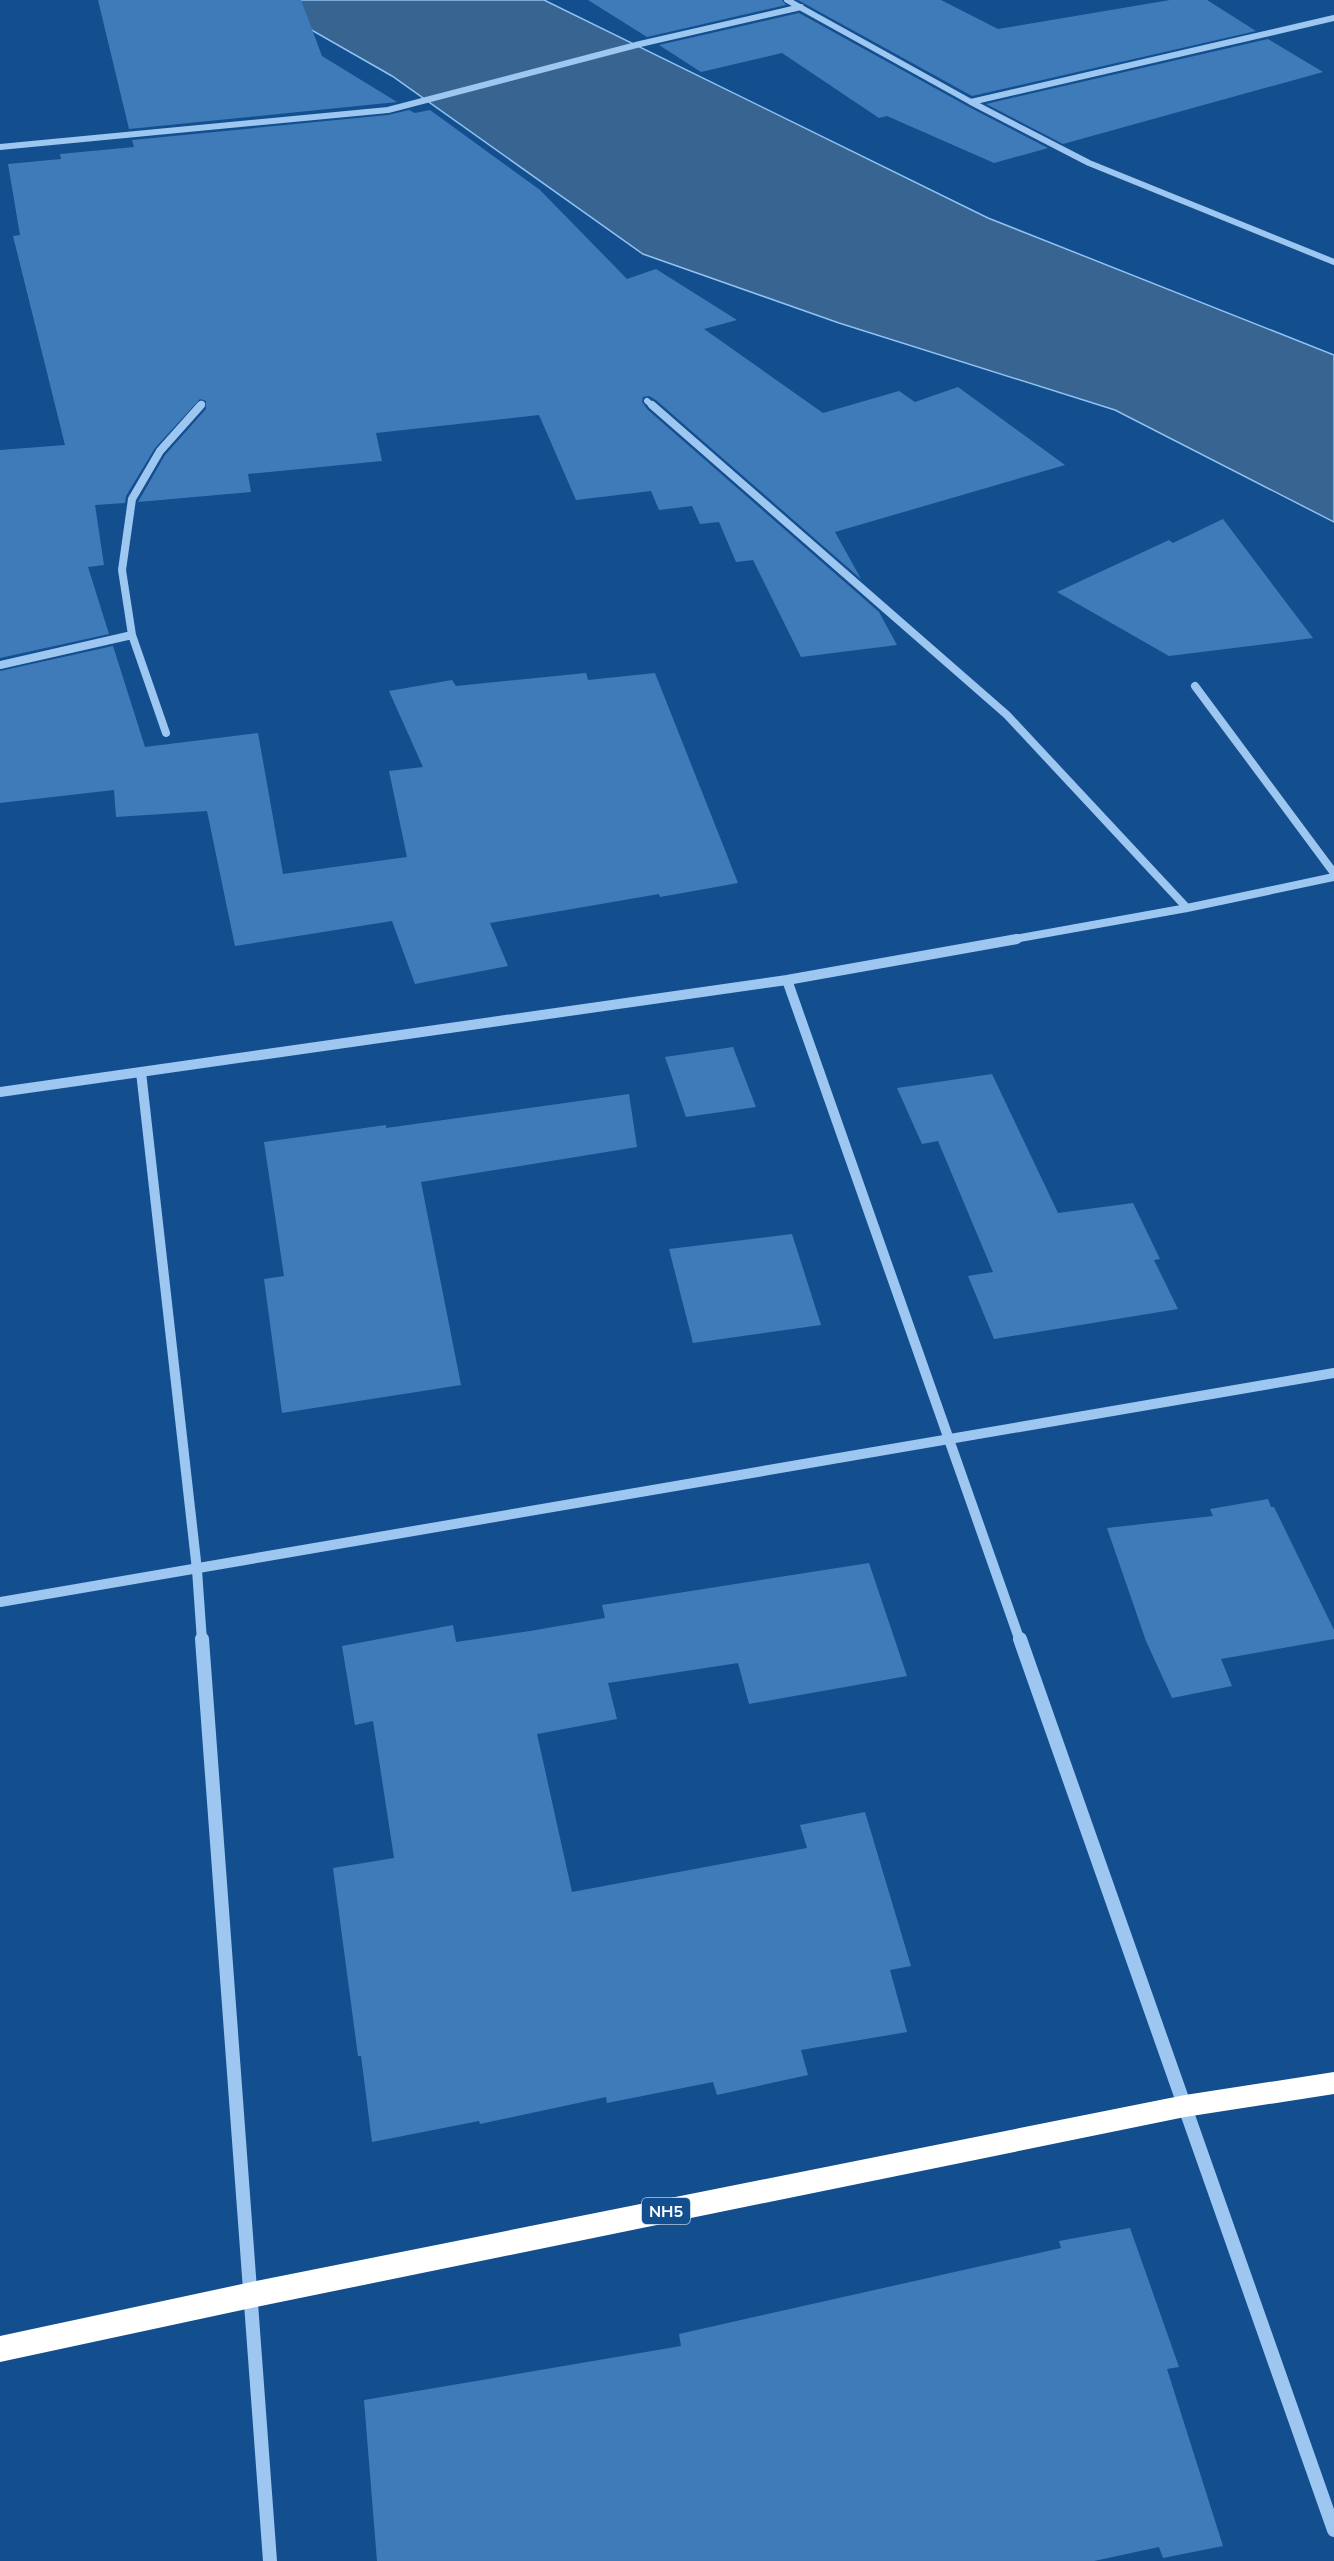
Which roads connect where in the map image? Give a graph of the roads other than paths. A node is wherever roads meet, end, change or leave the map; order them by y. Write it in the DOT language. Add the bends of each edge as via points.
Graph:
graph roads {
  1 [pos="787,0"];
  2 [pos="801,7"];
  3 [pos="1334,18"];
  4 [pos="971,102"];
  5 [pos="0,147"];
  6 [pos="1334,262"];
  7 [pos="647,401"];
  8 [pos="202,404"];
  9 [pos="132,635"];
  10 [pos="0,665"];
  11 [pos="1195,686"];
  12 [pos="166,733"];
  13 [pos="1334,875"];
  14 [pos="1187,908"];
  15 [pos="787,980"];
  16 [pos="141,1072"];
  17 [pos="0,1092"];
  18 [pos="1334,1373"];
  19 [pos="950,1440"];
  20 [pos="197,1570"];
  21 [pos="0,1602"];
  22 [pos="1334,2083"];
  23 [pos="1185,2106"];
  24 [pos="250,2295"];
  25 [pos="0,2349"];
  26 [pos="1334,2530"];
  27 [pos="270,2561"];
  1 -- 2 [label="street"];
  2 -- 4 [label="street"];
  2 -- 5 [label="street" via="640,44 388,110"];
  3 -- 4 [label="street"];
  4 -- 6 [label="street" via="1089,163"];
  7 -- 14 [label="street" via="1006,715"];
  8 -- 9 [label="street" via="160,451 132,499 122,570"];
  9 -- 10 [label="street"];
  9 -- 12 [label="street"];
  11 -- 13 [label="street"];
  13 -- 14 [label="street"];
  14 -- 15 [label="street"];
  15 -- 16 [label="street"];
  15 -- 19 [label="street"];
  16 -- 17 [label="street"];
  16 -- 20 [label="street"];
  18 -- 19 [label="street"];
  19 -- 20 [label="street"];
  19 -- 23 [label="street"];
  20 -- 21 [label="street"];
  20 -- 24 [label="street"];
  22 -- 23 [label="highway, NH5"];
  23 -- 24 [label="highway, NH5"];
  23 -- 26 [label="street"];
  24 -- 25 [label="highway, NH5"];
  24 -- 27 [label="street"];
}
